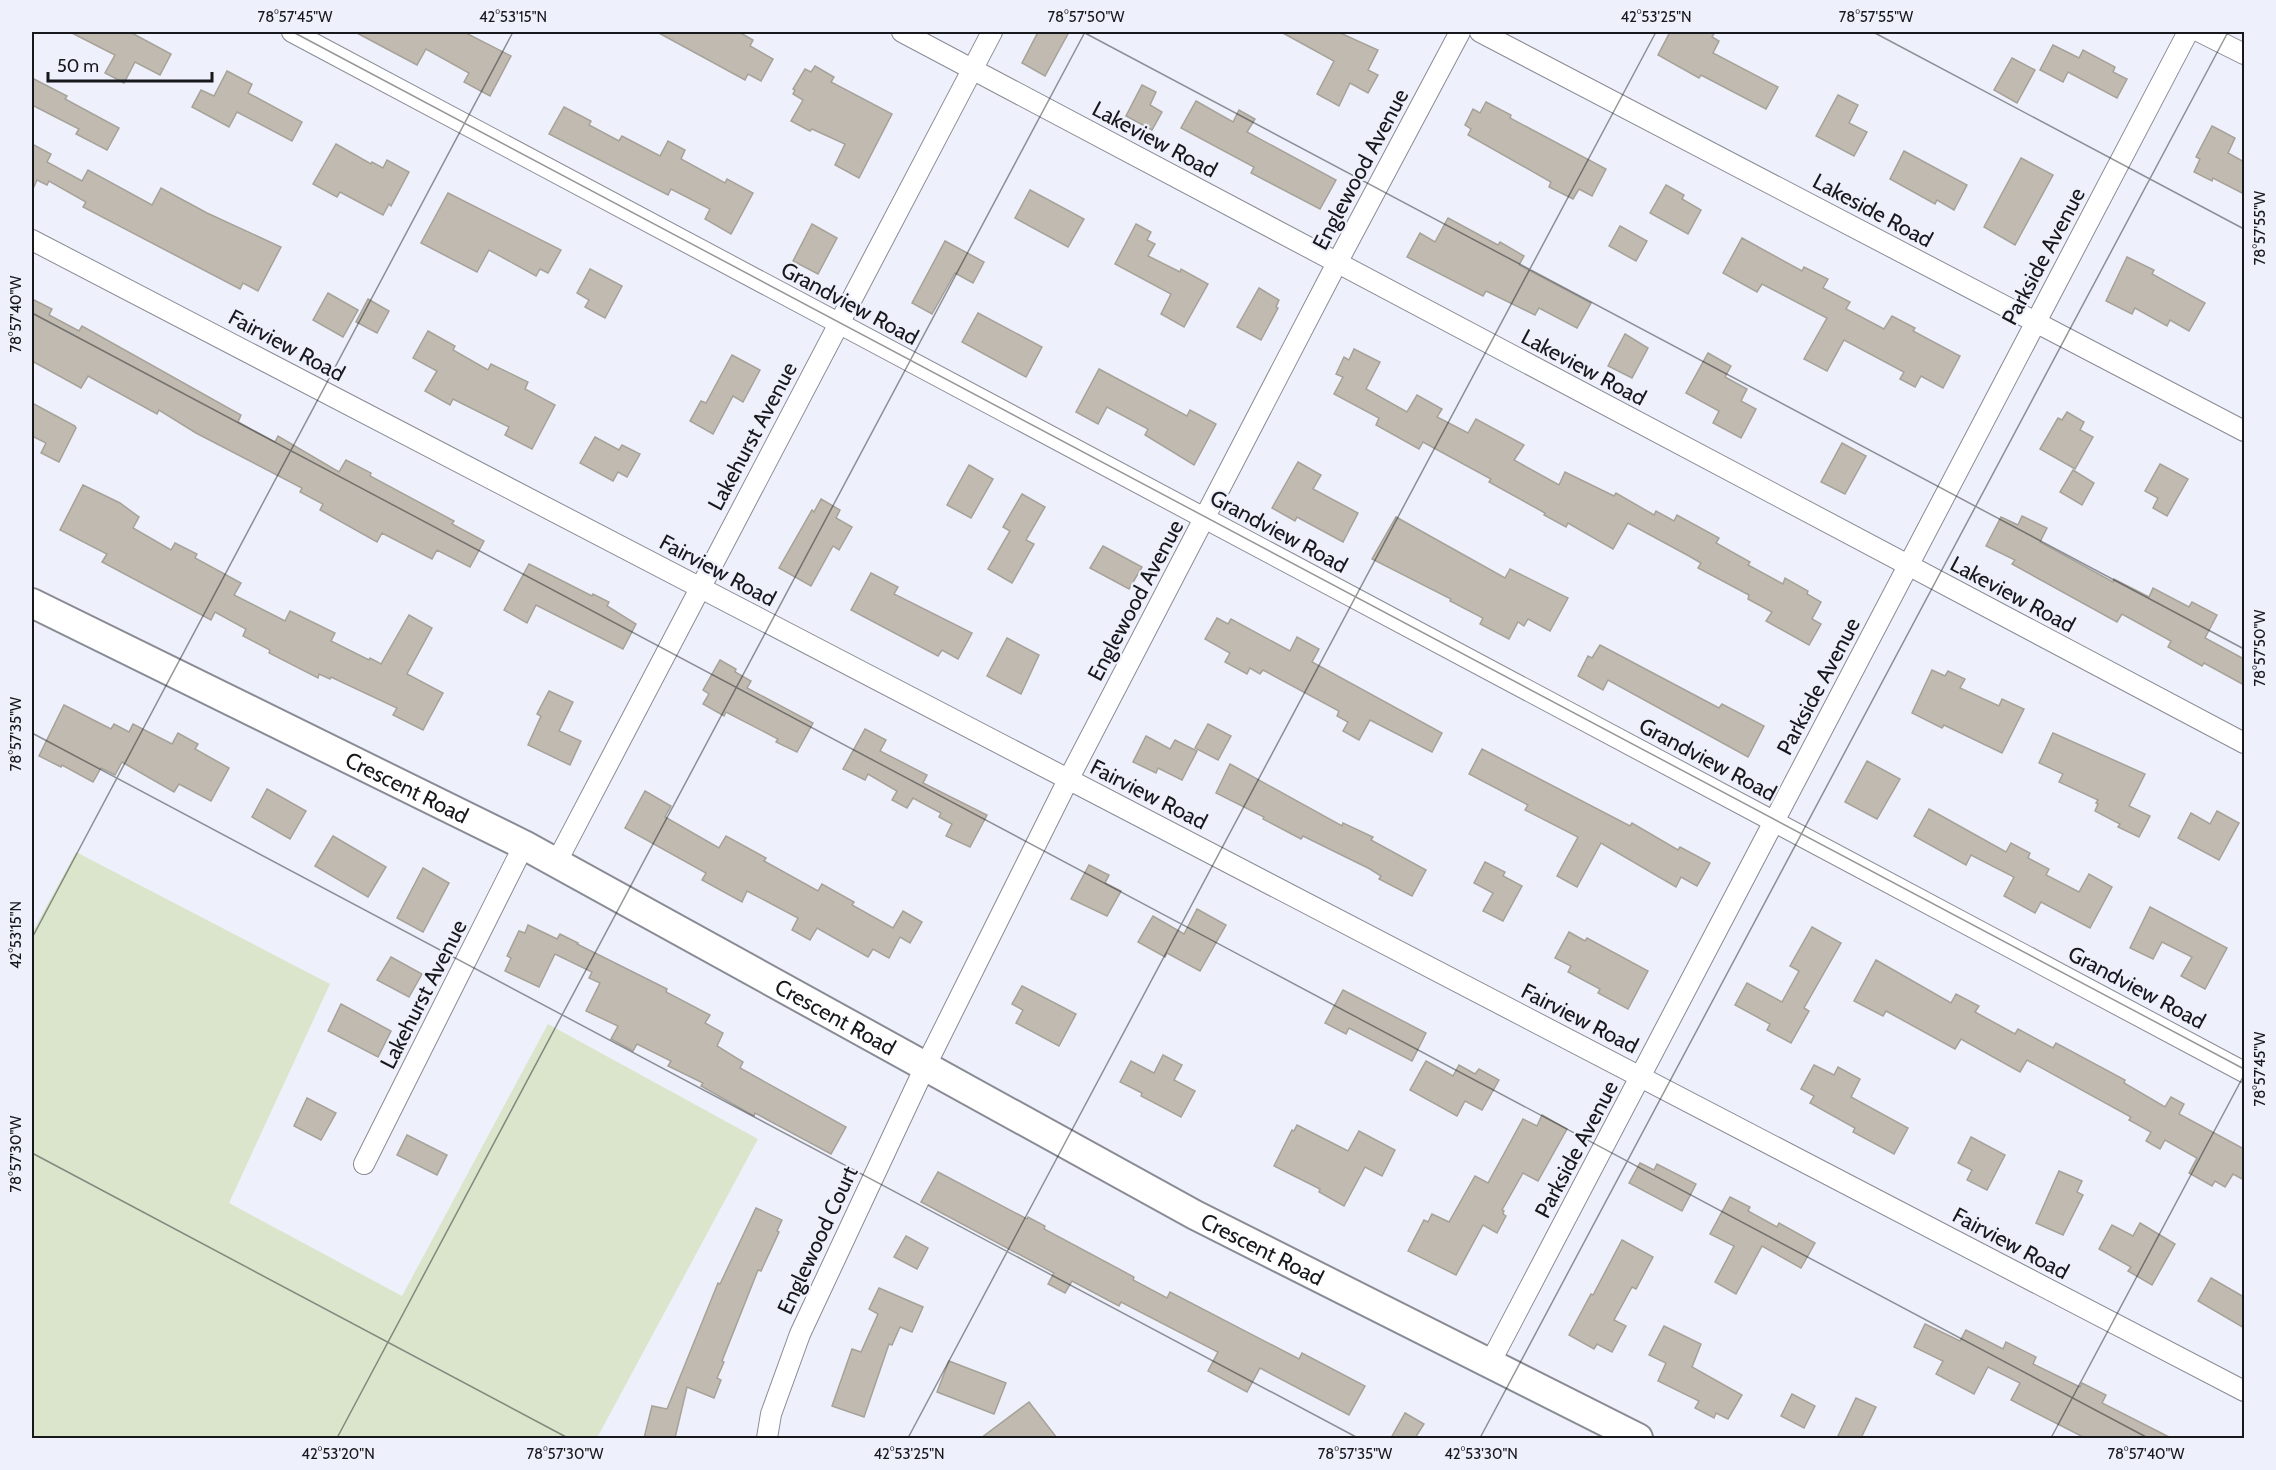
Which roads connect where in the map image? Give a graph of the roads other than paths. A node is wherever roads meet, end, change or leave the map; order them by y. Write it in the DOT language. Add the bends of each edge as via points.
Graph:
graph roads {
  1 [pos="292,32"];
  2 [pos="902,32"];
  3 [pos="992,32"];
  4 [pos="1460,32"];
  5 [pos="1480,32"];
  6 [pos="2188,32"];
  7 [pos="2200,32"];
  8 [pos="2244,54"];
  9 [pos="973,69"];
  10 [pos="32,240"];
  11 [pos="1337,263"];
  12 [pos="2035,322"];
  13 [pos="837,323"];
  14 [pos="2244,431"];
  15 [pos="1204,519"];
  16 [pos="1909,566"];
  17 [pos="700,587"];
  18 [pos="32,603"];
  19 [pos="2244,743"];
  20 [pos="1068,780"];
  21 [pos="1774,820"];
  22 [pos="524,845"];
  23 [pos="556,863"];
  24 [pos="926,1067"];
  25 [pos="2244,1072"];
  26 [pos="1641,1076"];
  27 [pos="364,1164"];
  28 [pos="1490,1363"];
  29 [pos="2244,1391"];
  30 [pos="767,1438"];
  31 [pos="1638,1438"];
  1 -- 13 [label="street, Grandview Road"];
  2 -- 9 [label="street, Lakeview Road"];
  3 -- 9 [label="street, Lakehurst Avenue"];
  4 -- 11 [label="street, Englewood Avenue"];
  5 -- 12 [label="street, Lakeside Road"];
  6 -- 12 [label="street, Parkside Avenue"];
  7 -- 8 [label="street"];
  9 -- 11 [label="street, Lakeview Road"];
  9 -- 13 [label="street, Lakehurst Avenue"];
  10 -- 17 [label="street, Fairview Road"];
  11 -- 15 [label="street, Englewood Avenue"];
  11 -- 16 [label="street, Lakeview Road"];
  12 -- 14 [label="street, Lakeside Road"];
  12 -- 16 [label="street, Parkside Avenue"];
  13 -- 15 [label="street, Grandview Road"];
  13 -- 17 [label="street, Lakehurst Avenue"];
  15 -- 20 [label="street, Englewood Avenue"];
  15 -- 21 [label="street, Grandview Road"];
  16 -- 19 [label="street, Lakeview Road"];
  16 -- 21 [label="street, Parkside Avenue"];
  17 -- 20 [label="street, Fairview Road"];
  17 -- 23 [label="street, Lakehurst Avenue"];
  18 -- 22 [label="street, Crescent Road"];
  20 -- 24 [label="street, Englewood Avenue"];
  20 -- 26 [label="street, Fairview Road"];
  21 -- 25 [label="street, Grandview Road"];
  21 -- 26 [label="street, Parkside Avenue"];
  22 -- 23 [label="street, Crescent Road"];
  22 -- 27 [label="street, Lakehurst Avenue"];
  23 -- 24 [label="street, Crescent Road"];
  24 -- 28 [label="street, Crescent Road" via="1195,1215"];
  24 -- 30 [label="street, Englewood Court" via="800,1334 771,1414"];
  26 -- 28 [label="street, Parkside Avenue"];
  26 -- 29 [label="street, Fairview Road"];
  28 -- 31 [label="street, Crescent Road"];
}
